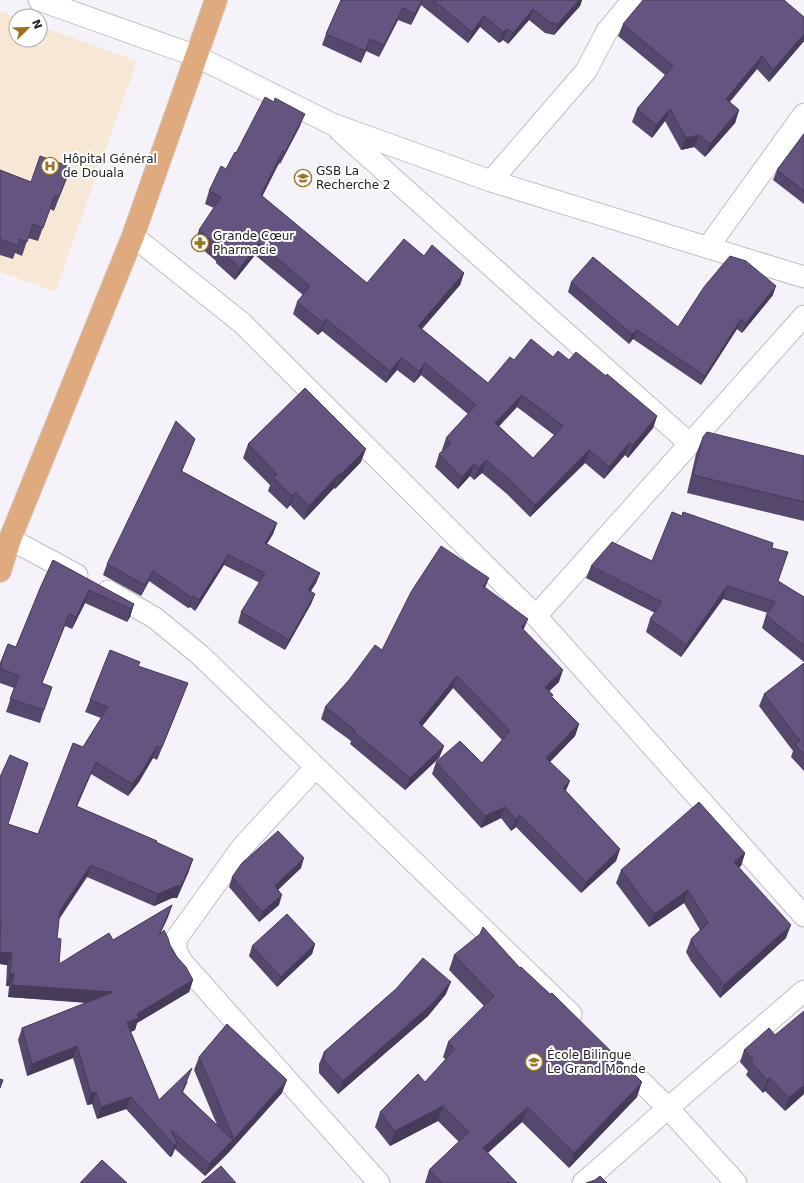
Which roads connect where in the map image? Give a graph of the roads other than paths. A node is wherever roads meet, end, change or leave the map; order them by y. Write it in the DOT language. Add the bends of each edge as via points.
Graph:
graph roads {
  1 [pos="39,0"];
  2 [pos="216,0"];
  3 [pos="633,0"];
  4 [pos="196,56"];
  5 [pos="804,114"];
  6 [pos="332,124"];
  7 [pos="491,182"];
  8 [pos="133,236"];
  9 [pos="708,247"];
  10 [pos="804,277"];
  11 [pos="804,316"];
  12 [pos="690,444"];
  13 [pos="10,540"];
  14 [pos="0,571"];
  15 [pos="536,616"];
  16 [pos="316,767"];
  17 [pos="804,916"];
  18 [pos="804,991"];
  19 [pos="583,1025"];
  20 [pos="611,1053"];
  21 [pos="668,1108"];
  22 [pos="379,1183"];
  23 [pos="582,1183"];
  24 [pos="736,1183"];
  1 -- 4 [label="street"];
  2 -- 4 [label="main road"];
  3 -- 7 [label="street" via="607,31 586,71"];
  4 -- 6 [label="street"];
  4 -- 8 [label="main road"];
  5 -- 9 [label="street"];
  6 -- 7 [label="street"];
  6 -- 12 [label="street"];
  7 -- 9 [label="street"];
  8 -- 13 [label="main road"];
  8 -- 15 [label="street" via="242,323"];
  9 -- 10 [label="street"];
  11 -- 12 [label="street"];
  12 -- 15 [label="street"];
  13 -- 14 [label="main road"];
  13 -- 16 [label="street" via="124,599 155,618 200,655"];
  15 -- 17 [label="street"];
  16 -- 19 [label="street"];
  16 -- 22 [label="street" via="243,846 176,939 176,951 183,963"];
  18 -- 21 [label="street"];
  20 -- 21 [label="street"];
  21 -- 23 [label="street"];
  21 -- 24 [label="street"];
}
